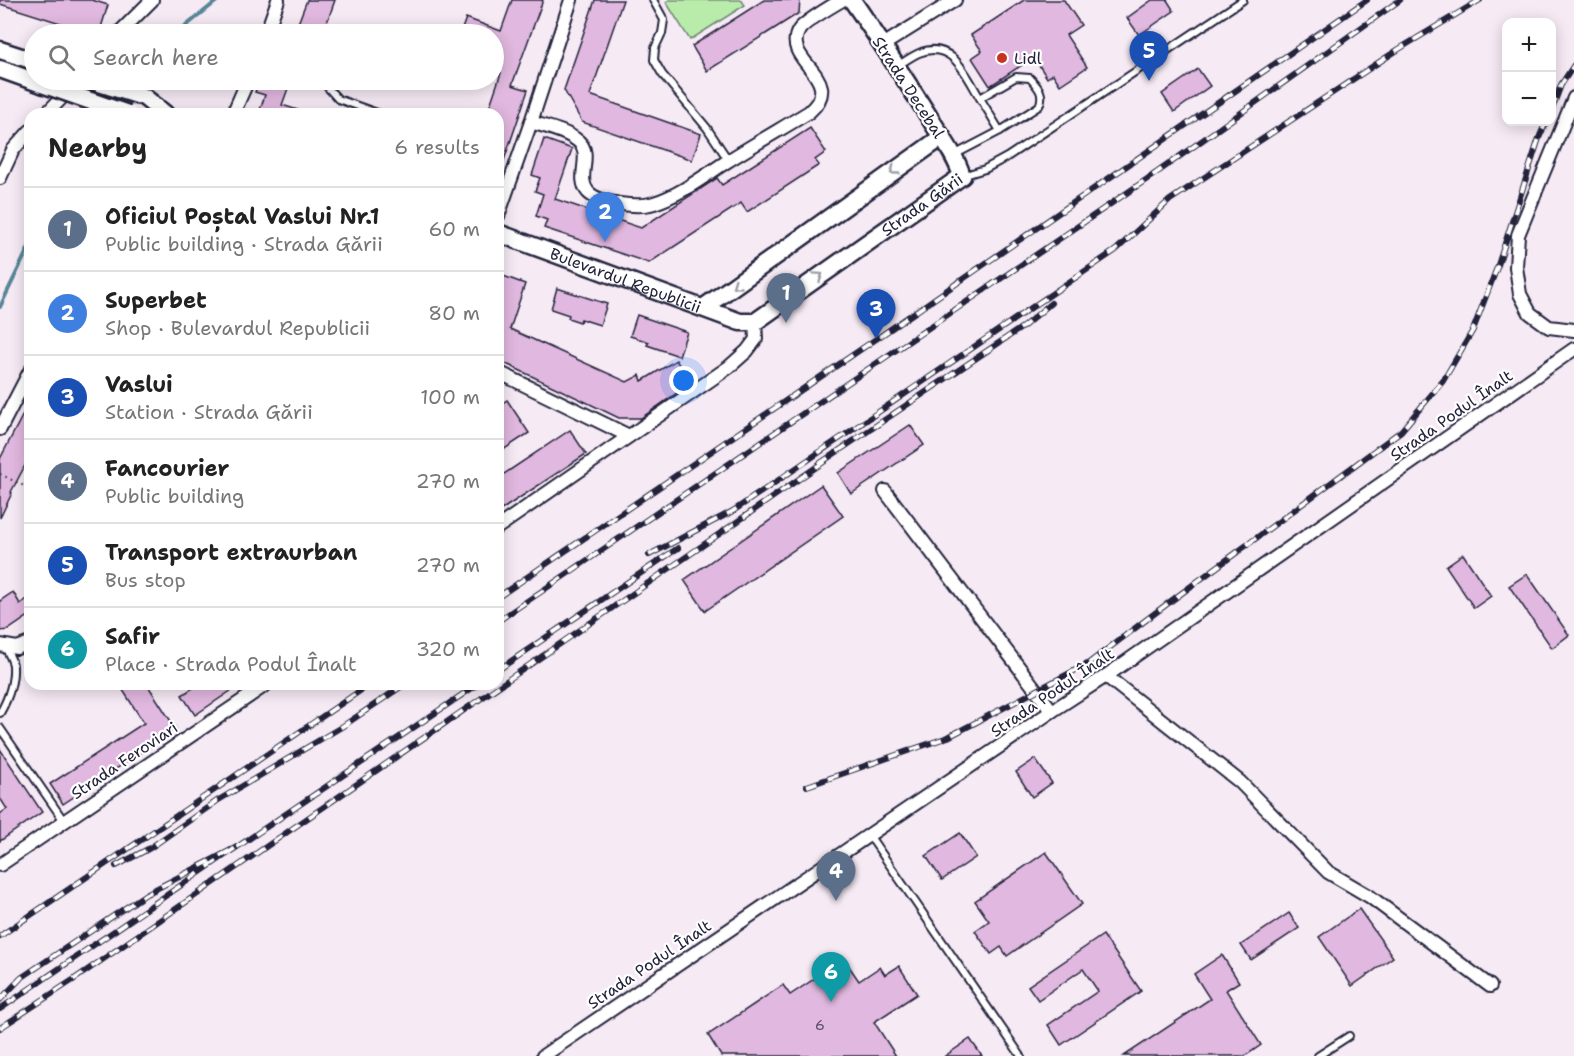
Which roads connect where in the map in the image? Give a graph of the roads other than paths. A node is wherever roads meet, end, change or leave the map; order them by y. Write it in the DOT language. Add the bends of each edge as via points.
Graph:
graph roads {
  1 [pos="152,0"];
  2 [pos="278,0"];
  3 [pos="571,0"];
  4 [pos="653,0"];
  5 [pos="842,0"];
  6 [pos="852,0"];
  7 [pos="954,0"];
  8 [pos="1243,0"];
  9 [pos="128,24"];
  10 [pos="270,24"];
  11 [pos="883,45"];
  12 [pos="0,50"];
  13 [pos="24,58"];
  14 [pos="897,67"];
  15 [pos="0,69"];
  16 [pos="24,78"];
  17 [pos="59,90"];
  18 [pos="69,90"];
  19 [pos="120,90"];
  20 [pos="244,90"];
  21 [pos="330,90"];
  22 [pos="980,98"];
  23 [pos="1574,98"];
  24 [pos="52,108"];
  25 [pos="111,108"];
  26 [pos="157,108"];
  27 [pos="236,108"];
  28 [pos="363,108"];
  29 [pos="531,122"];
  30 [pos="1000,131"];
  31 [pos="942,137"];
  32 [pos="24,138"];
  33 [pos="953,155"];
  34 [pos="729,161"];
  35 [pos="962,176"];
  36 [pos="0,178"];
  37 [pos="504,199"];
  38 [pos="504,235"];
  39 [pos="703,308"];
  40 [pos="755,322"];
  41 [pos="1574,330"];
  42 [pos="1574,349"];
  43 [pos="504,375"];
  44 [pos="24,383"];
  45 [pos="0,429"];
  46 [pos="629,436"];
  47 [pos="885,491"];
  48 [pos="504,523"];
  49 [pos="24,645"];
  50 [pos="3,646"];
  51 [pos="1106,676"];
  52 [pos="258,690"];
  53 [pos="1052,711"];
  54 [pos="0,712"];
  55 [pos="0,728"];
  56 [pos="64,821"];
  57 [pos="869,835"];
  58 [pos="0,865"];
  59 [pos="1490,986"];
  60 [pos="1349,1036"];
  61 [pos="543,1056"];
  62 [pos="1021,1056"];
  63 [pos="1318,1056"];
  1 -- 9 [label="street"];
  2 -- 10 [label="street"];
  3 -- 29 [label="street"];
  4 -- 34 [label="lane" via="664,20 654,60"];
  5 -- 34 [label="street" via="800,28 796,38 797,50 822,90 816,106"];
  6 -- 11 [label="street, Strada Decebal"];
  7 -- 11 [label="street"];
  8 -- 35 [label="lane, Strada Gării" via="1008,157"];
  11 -- 14 [label="street, Strada Decebal"];
  12 -- 13 [label="street"];
  14 -- 22 [label="lane" via="929,50 945,52 954,58"];
  14 -- 31 [label="street, Strada Decebal"];
  15 -- 16 [label="street, bridge"];
  17 -- 25 [label="street, bridge"];
  18 -- 24 [label="street"];
  19 -- 26 [label="street" via="144,98"];
  20 -- 27 [label="street"];
  21 -- 28 [label="lane" via="338,99"];
  22 -- 30 [label="lane"];
  22 -- 30 [label="lane" via="1016,77 1030,78 1040,89 1039,106"];
  23 -- 41 [label="street" via="1518,235 1516,267 1520,294 1530,313 1549,327"];
  29 -- 34 [label="street" via="577,140 585,156 583,184 594,197 616,204 653,204"];
  29 -- 37 [label="street"];
  30 -- 33 [label="lane"];
  31 -- 33 [label="street, Strada Decebal"];
  31 -- 39 [label="street, one-way"];
  32 -- 36 [label="street" via="13,150"];
  33 -- 35 [label="street, Strada Decebal"];
  40 -- 35 [label="street, Strada Gării, one-way"];
  38 -- 39 [label="street, Bulevardul Republicii"];
  39 -- 40 [label="street, Bulevardul Republicii" via="740,322"];
  40 -- 46 [label="street" via="754,344 739,359"];
  42 -- 51 [label="street, Strada Podul Înalt"];
  43 -- 46 [label="street"];
  44 -- 45 [label="street"];
  46 -- 48 [label="street"];
  47 -- 53 [label="street"];
  49 -- 50 [label="street"];
  50 -- 54 [label="lane" via="13,664 6,702"];
  51 -- 53 [label="street, Strada Podul Înalt"];
  51 -- 59 [label="street" via="1240,782 1328,872 1369,896"];
  52 -- 56 [label="street, Strada Feroviari"];
  53 -- 57 [label="street, Strada Podul Înalt"];
  55 -- 56 [label="lane"];
  56 -- 58 [label="street, Strada Feroviari"];
  57 -- 61 [label="street, Strada Podul Înalt"];
  57 -- 62 [label="lane"];
  60 -- 63 [label="lane"];
}
